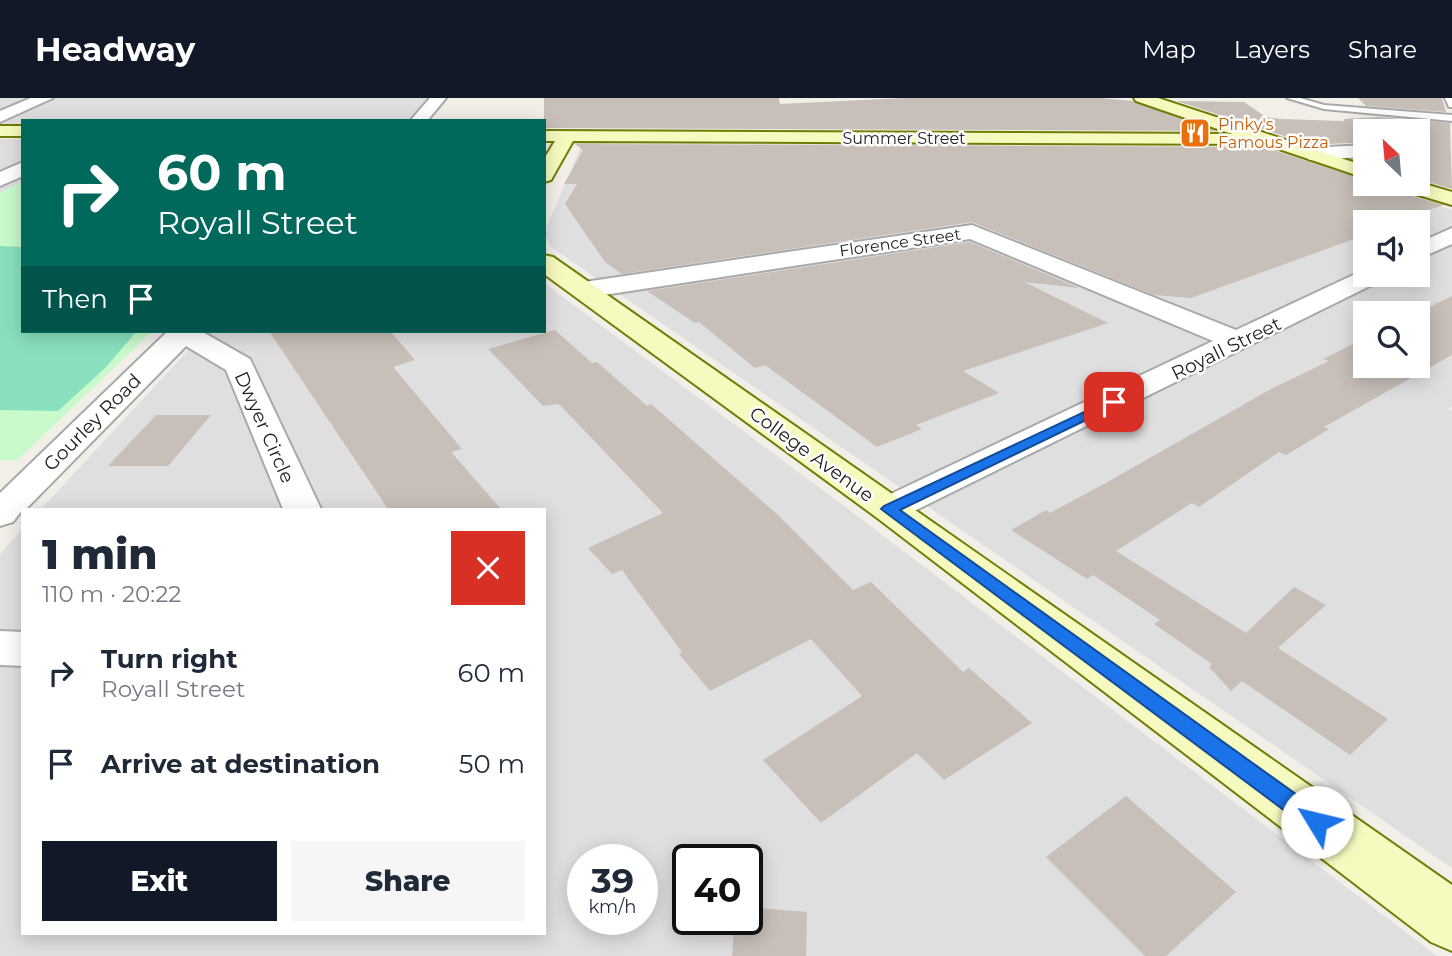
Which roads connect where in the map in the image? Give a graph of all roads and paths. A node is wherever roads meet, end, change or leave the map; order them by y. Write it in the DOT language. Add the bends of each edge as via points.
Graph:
graph roads {
  1 [pos="45,98"];
  2 [pos="438,98"];
  3 [pos="1142,98"];
  4 [pos="1291,98"];
  5 [pos="1449,98"];
  6 [pos="1452,105"];
  7 [pos="0,117"];
  8 [pos="1452,118"];
  9 [pos="420,119"];
  10 [pos="0,131"];
  11 [pos="21,131"];
  12 [pos="546,136"];
  13 [pos="567,136"];
  14 [pos="1263,139"];
  15 [pos="1353,151"];
  16 [pos="1310,154"];
  17 [pos="1353,168"];
  18 [pos="21,169"];
  19 [pos="546,173"];
  20 [pos="0,180"];
  21 [pos="1430,192"];
  22 [pos="1452,199"];
  23 [pos="1452,235"];
  24 [pos="1430,247"];
  25 [pos="546,263"];
  26 [pos="1353,285"];
  27 [pos="584,290"];
  28 [pos="182,333"];
  29 [pos="185,333"];
  30 [pos="1239,342"];
  31 [pos="302,508"];
  32 [pos="889,509"];
  33 [pos="0,514"];
  34 [pos="0,648"];
  35 [pos="21,649"];
  36 [pos="1452,921"];
  1 -- 7 [label="street"];
  2 -- 9 [label="street"];
  3 -- 14 [label="street"];
  4 -- 8 [label="lane" via="1324,107"];
  5 -- 6 [label="lane"];
  10 -- 11 [label="street"];
  12 -- 13 [label="street, Summer Street"];
  13 -- 14 [label="street, Summer Street"];
  13 -- 19 [label="street"];
  14 -- 16 [label="street"];
  15 -- 16 [label="street"];
  16 -- 17 [label="street"];
  18 -- 20 [label="street"];
  21 -- 22 [label="street"];
  23 -- 24 [label="street"];
  25 -- 27 [label="street, College Avenue"];
  26 -- 30 [label="street, Royall Street"];
  27 -- 30 [label="street, Florence Street" via="972,232"];
  27 -- 32 [label="street, College Avenue"];
  28 -- 33 [label="street, Gourley Road"];
  29 -- 31 [label="street, Dwyer Circle" via="239,365"];
  30 -- 32 [label="street, Royall Street"];
  32 -- 36 [label="street, College Avenue"];
  34 -- 35 [label="street"];
}
